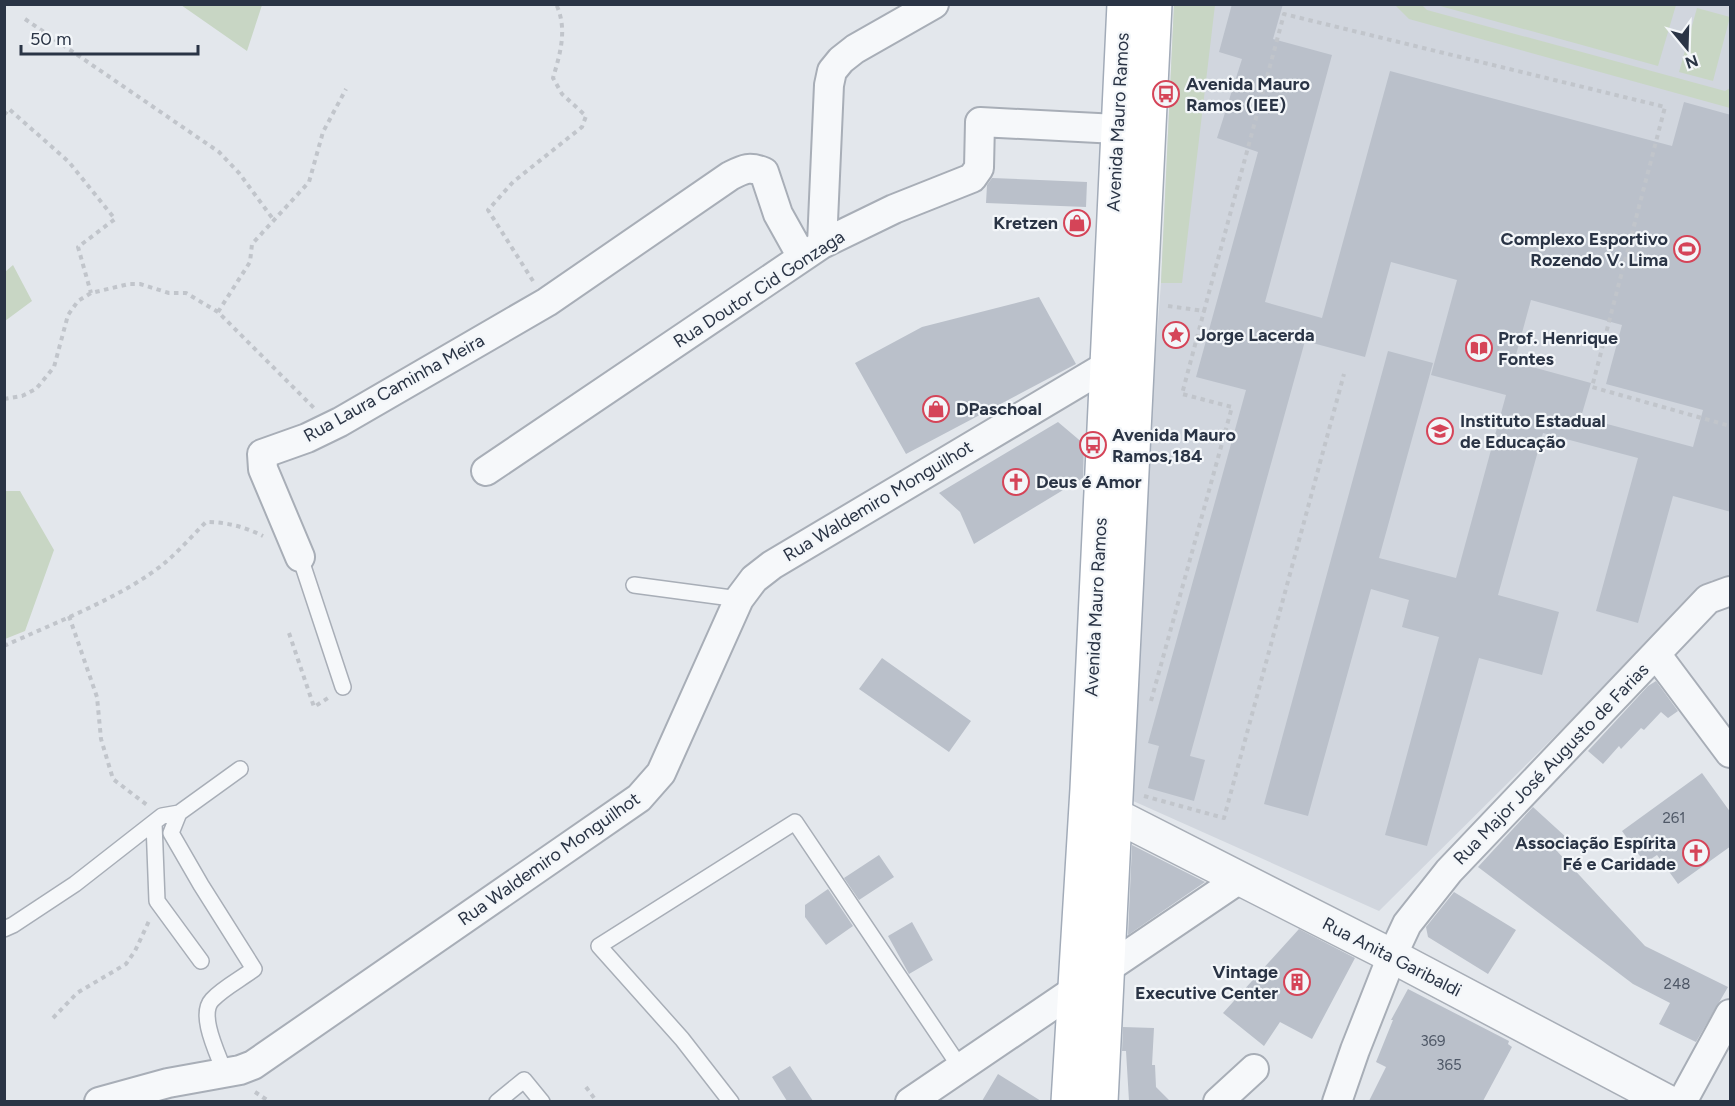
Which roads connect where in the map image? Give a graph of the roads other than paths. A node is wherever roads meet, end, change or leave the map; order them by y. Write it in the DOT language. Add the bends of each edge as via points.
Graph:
graph roads {
  1 [pos="934,4"];
  2 [pos="1124,4"];
  3 [pos="1155,4"];
  4 [pos="1117,129"];
  5 [pos="812,251"];
  6 [pos="1108,365"];
  7 [pos="486,471"];
  8 [pos="300,557"];
  9 [pos="634,585"];
  10 [pos="1731,591"];
  11 [pos="739,599"];
  12 [pos="1656,654"];
  13 [pos="343,687"];
  14 [pos="1731,753"];
  15 [pos="240,769"];
  16 [pos="1112,807"];
  17 [pos="179,813"];
  18 [pos="158,820"];
  19 [pos="1240,878"];
  20 [pos="4,929"];
  21 [pos="1392,956"];
  22 [pos="201,961"];
  23 [pos="1108,968"];
  24 [pos="1075,990"];
  25 [pos="1731,1014"];
  26 [pos="960,1067"];
  27 [pos="1254,1069"];
  28 [pos="224,1071"];
  29 [pos="99,1101"];
  30 [pos="497,1101"];
  31 [pos="542,1101"];
  32 [pos="731,1101"];
  33 [pos="910,1101"];
  34 [pos="1068,1101"];
  35 [pos="1101,1101"];
  36 [pos="1218,1101"];
  37 [pos="1337,1101"];
  38 [pos="1668,1101"];
  39 [pos="1682,1101"];
  1 -- 5 [label="street" via="855,49 832,71"];
  2 -- 4 [label="main road, Avenida Mauro Ramos"];
  3 -- 16 [label="main road, Avenida Mauro Ramos"];
  4 -- 5 [label="street, Rua Doutor Cid Gonzaga" via="980,122 979,168 972,178 894,209"];
  4 -- 6 [label="main road, Avenida Mauro Ramos"];
  5 -- 7 [label="street, Rua Doutor Cid Gonzaga"];
  5 -- 8 [label="street, Rua Laura Caminha Meira" via="778,214 764,172 745,169 547,302 339,422 262,454 263,469"];
  6 -- 11 [label="street, Rua Waldemiro Monguilhot" via="772,565 754,579"];
  6 -- 16 [label="main road, Avenida Mauro Ramos"];
  8 -- 13 [label="lane"];
  9 -- 11 [label="lane"];
  10 -- 12 [label="street, Rua Major José Augusto de Farias" via="1708,599"];
  11 -- 28 [label="street, Rua Waldemiro Monguilhot" via="661,772 639,798 272,1054 240,1070"];
  12 -- 14 [label="street"];
  12 -- 21 [label="street, Rua Major José Augusto de Farias" via="1449,872 1407,924"];
  15 -- 17 [label="lane"];
  16 -- 19 [label="street, Rua Anita Garibaldi"];
  16 -- 23 [label="main road, Avenida Mauro Ramos"];
  16 -- 24 [label="main road, Avenida Mauro Ramos"];
  17 -- 18 [label="lane"];
  17 -- 28 [label="lane" via="171,833 254,969 221,992 207,1008"];
  18 -- 20 [label="lane" via="75,884"];
  18 -- 22 [label="lane" via="158,901"];
  19 -- 21 [label="street, Rua Anita Garibaldi"];
  19 -- 23 [label="street"];
  21 -- 37 [label="street, Rua Major José Augusto de Farias"];
  21 -- 38 [label="street, Rua Anita Garibaldi"];
  23 -- 35 [label="main road, Avenida Mauro Ramos"];
  24 -- 26 [label="street"];
  24 -- 34 [label="main road, Avenida Mauro Ramos"];
  25 -- 39 [label="street"];
  26 -- 32 [label="lane" via="795,822 599,946"];
  26 -- 33 [label="street"];
  27 -- 36 [label="street"];
  28 -- 29 [label="street, Rua Waldemiro Monguilhot"];
  30 -- 31 [label="lane" via="525,1080"];
}
